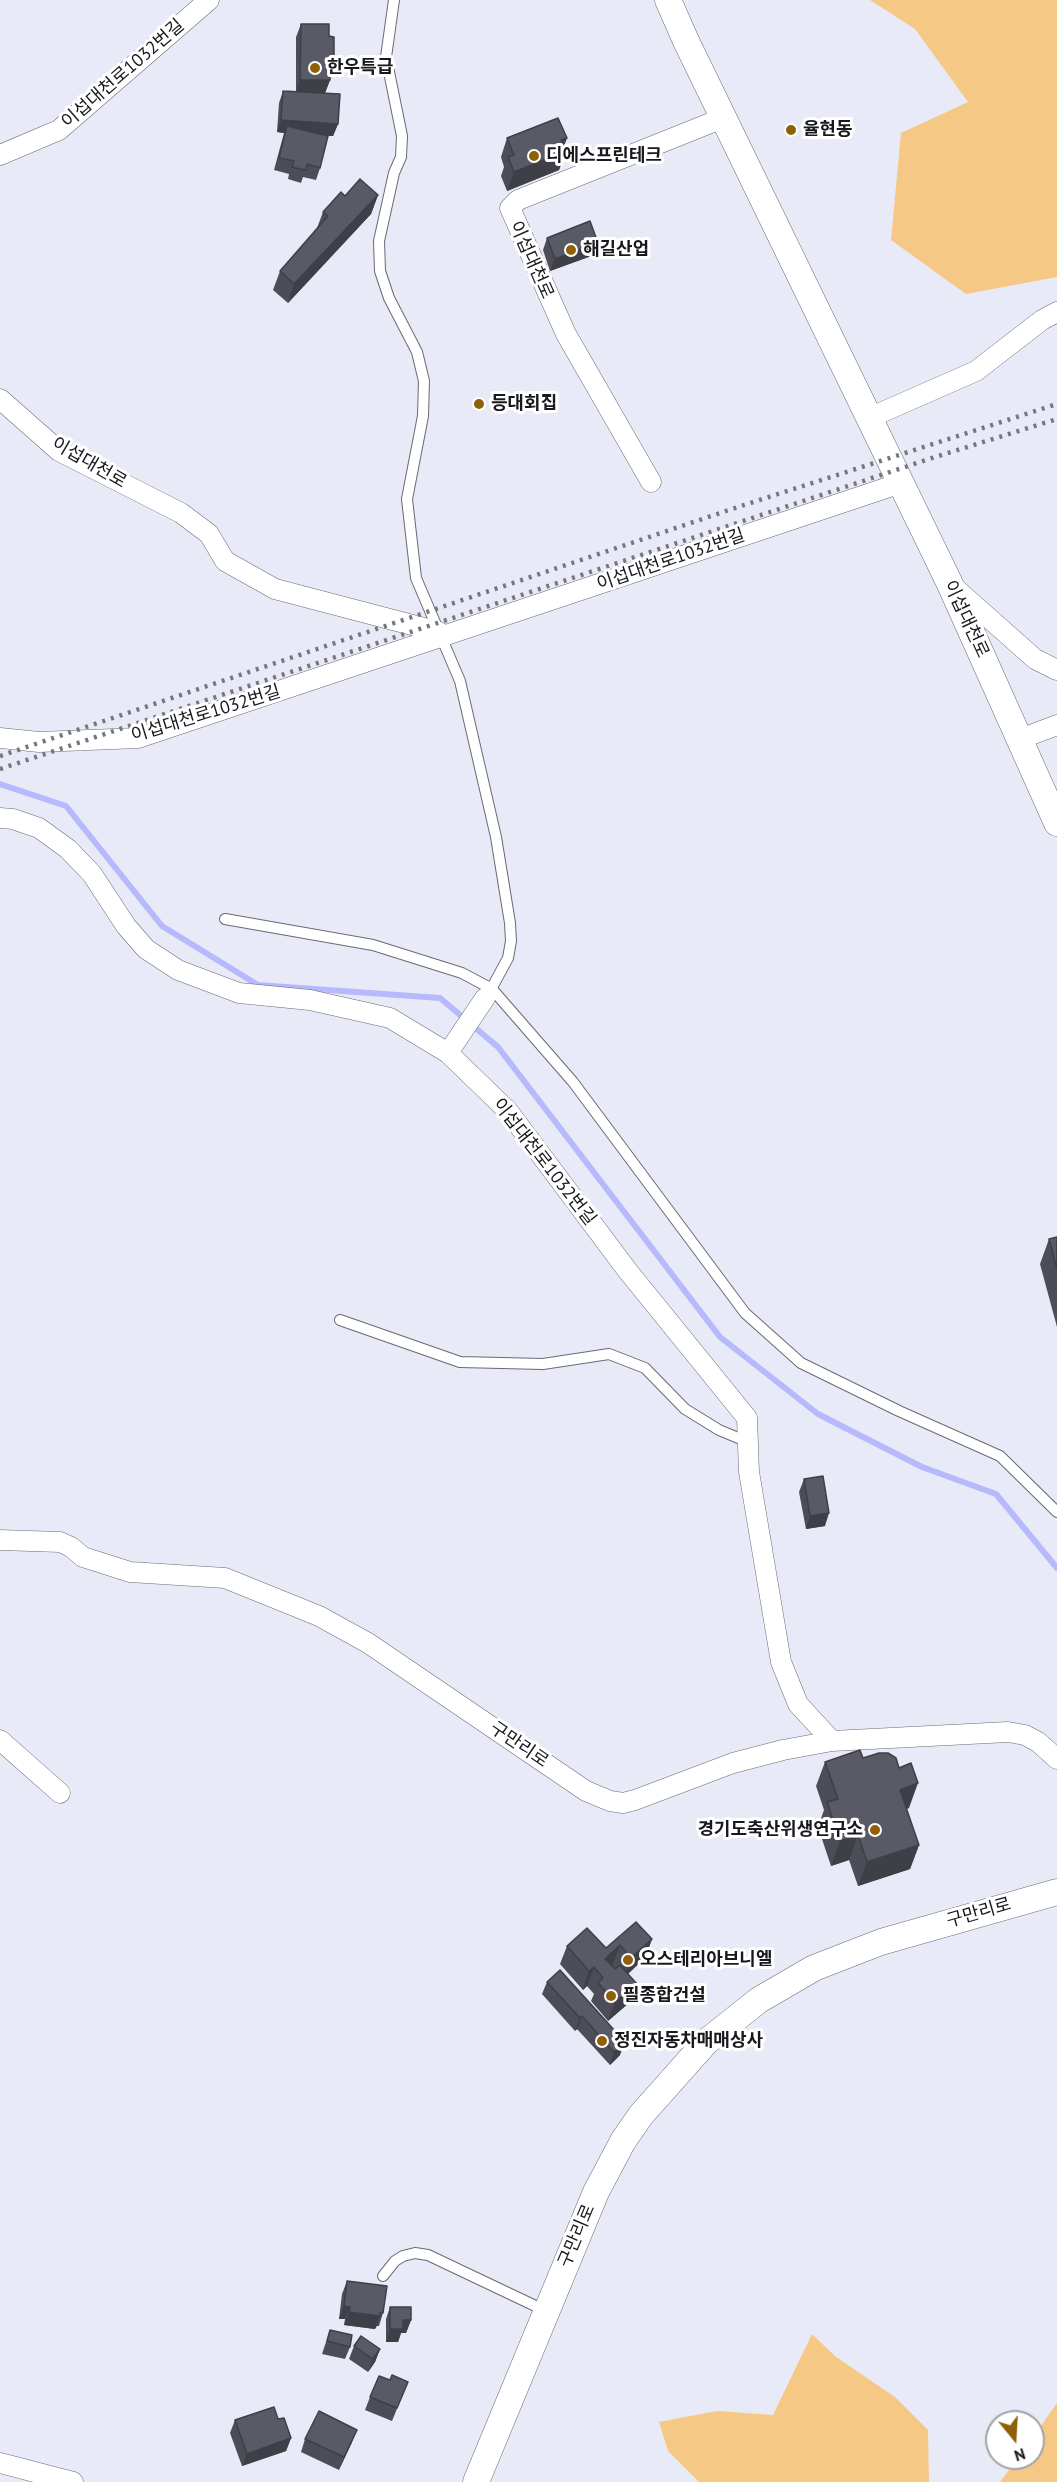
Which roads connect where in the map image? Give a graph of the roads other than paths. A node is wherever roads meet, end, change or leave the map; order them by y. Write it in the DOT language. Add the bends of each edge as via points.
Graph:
graph roads {
  1 [pos="209,0"];
  2 [pos="394,0"];
  3 [pos="668,0"];
  4 [pos="723,118"];
  5 [pos="0,155"];
  6 [pos="1057,312"];
  7 [pos="0,399"];
  8 [pos="869,418"];
  9 [pos="651,482"];
  10 [pos="901,483"];
  11 [pos="949,582"];
  12 [pos="440,635"];
  13 [pos="1057,670"];
  14 [pos="1057,725"];
  15 [pos="0,738"];
  16 [pos="1020,739"];
  17 [pos="0,818"];
  18 [pos="1057,823"];
  19 [pos="225,919"];
  20 [pos="488,994"];
  21 [pos="452,1047"];
  22 [pos="340,1320"];
  23 [pos="748,1442"];
  24 [pos="1057,1512"];
  25 [pos="0,1540"];
  26 [pos="0,1740"];
  27 [pos="832,1741"];
  28 [pos="1057,1759"];
  29 [pos="60,1793"];
  30 [pos="1057,1892"];
  31 [pos="382,2276"];
  32 [pos="546,2311"];
  33 [pos="0,2463"];
  34 [pos="73,2482"];
  35 [pos="476,2482"];
  1 -- 5 [label="street, 이섭대천로1032번길" via="59,130"];
  2 -- 12 [label="lane" via="386,57 402,136 401,158 379,242 381,271 389,298 412,339 422,373 423,416 407,499 416,578"];
  3 -- 4 [label="street, 이섭대천로"];
  4 -- 8 [label="street, 이섭대천로"];
  4 -- 9 [label="street, 이섭대천로" via="518,200 510,208 566,334"];
  6 -- 8 [label="street" via="976,371"];
  7 -- 12 [label="street, 이섭대천로" via="59,451 181,513 209,534 225,561 275,589"];
  8 -- 10 [label="street, 이섭대천로"];
  10 -- 11 [label="street, 이섭대천로"];
  10 -- 12 [label="street, 이섭대천로1032번길"];
  11 -- 13 [label="street" via="1035,659"];
  11 -- 16 [label="street, 이섭대천로"];
  12 -- 15 [label="street, 이섭대천로1032번길" via="138,738 39,742"];
  12 -- 20 [label="lane" via="460,681 496,837 510,923 508,958"];
  14 -- 16 [label="street"];
  16 -- 18 [label="street, 이섭대천로"];
  17 -- 23 [label="street, 이섭대천로1032번길" via="39,828 68,849 92,874 146,949 178,970 239,993 310,1000 390,1018 448,1053 508,1111 627,1270 741,1409 747,1418"];
  19 -- 20 [label="lane" via="373,945 462,973"];
  20 -- 21 [label="street"];
  20 -- 24 [label="lane" via="573,1082 745,1313 801,1363 1000,1456"];
  22 -- 23 [label="lane" via="460,1362 543,1364 609,1354 645,1368 693,1415"];
  23 -- 27 [label="street, 이섭대천로1032번길" via="749,1472 781,1662 798,1704"];
  25 -- 27 [label="street, 구만리로" via="60,1542 83,1557 130,1572 225,1578 308,1612 368,1643 586,1791 610,1801 623,1803 733,1763"];
  26 -- 29 [label="street"];
  27 -- 28 [label="street, 구만리로" via="1008,1732 1038,1742"];
  30 -- 32 [label="street, 구만리로" via="881,1942 814,1968 759,2000 706,2042 664,2087 623,2141 596,2192"];
  31 -- 32 [label="lane" via="403,2256 428,2255"];
  32 -- 35 [label="street, 구만리로"];
  33 -- 34 [label="street"];
}
